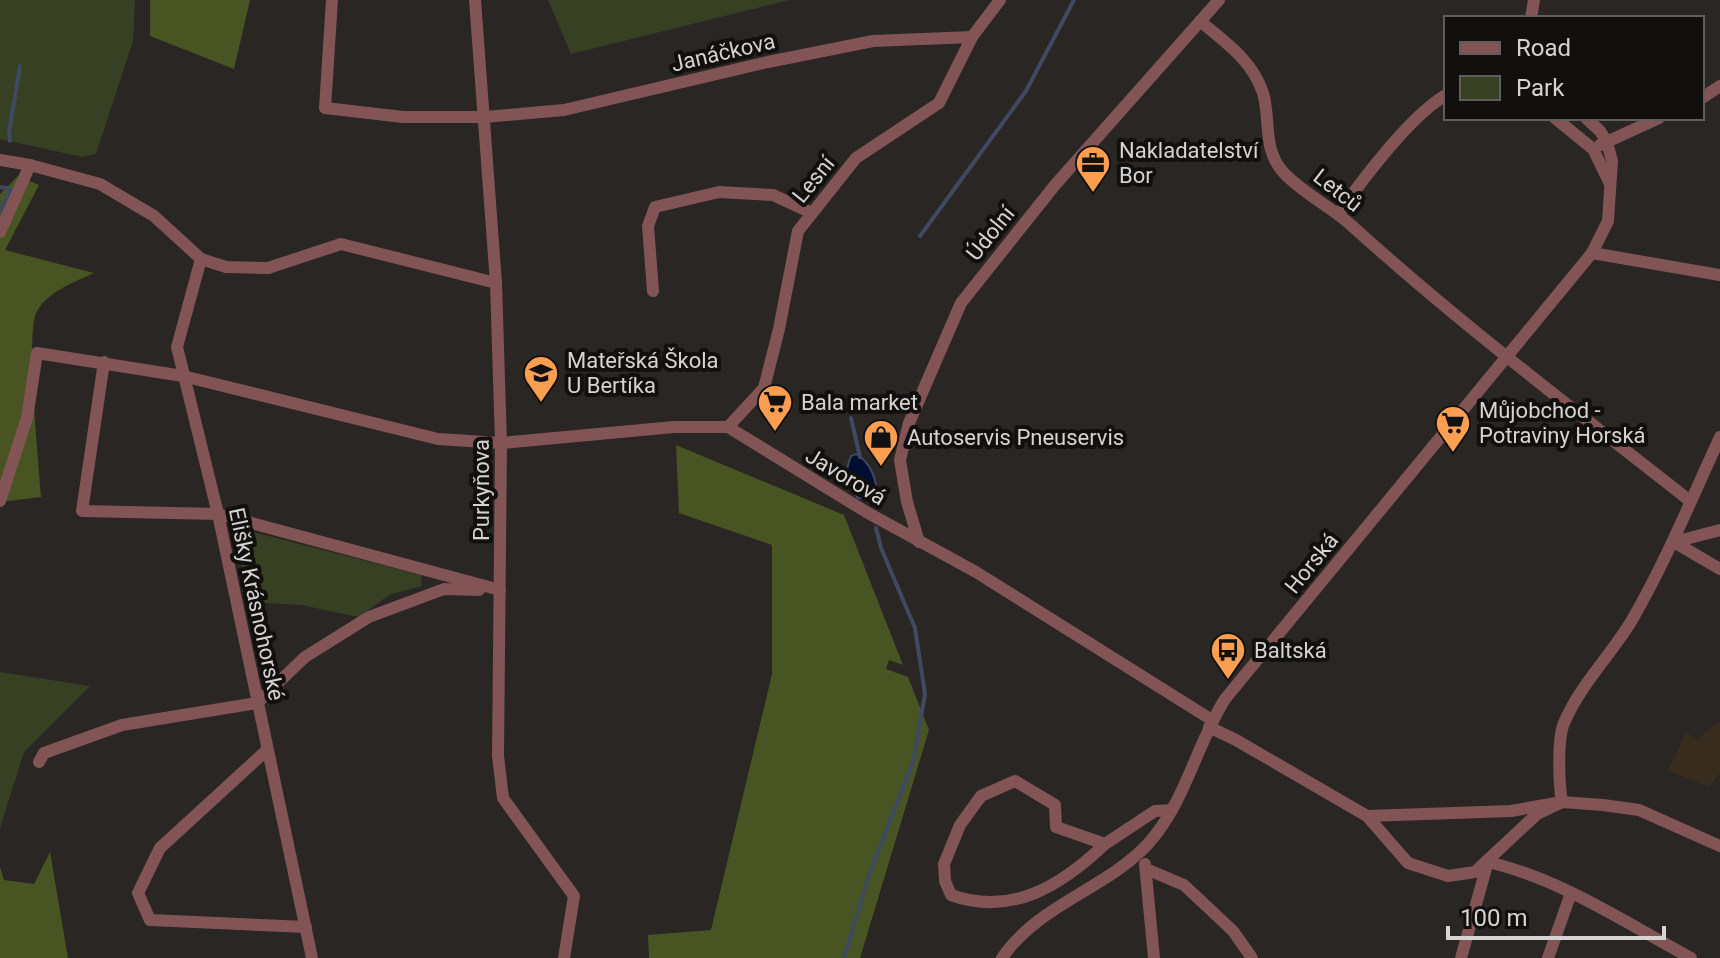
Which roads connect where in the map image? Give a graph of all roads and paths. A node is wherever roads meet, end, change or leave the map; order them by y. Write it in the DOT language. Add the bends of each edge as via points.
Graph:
graph roads {
  1 [pos="332,0"];
  2 [pos="475,0"];
  3 [pos="1000,0"];
  4 [pos="1219,0"];
  5 [pos="1200,21"];
  6 [pos="972,37"];
  7 [pos="1444,96"];
  8 [pos="485,117"];
  9 [pos="1557,120"];
  10 [pos="1588,120"];
  11 [pos="1655,120"];
  12 [pos="1607,142"];
  13 [pos="1593,149"];
  14 [pos="0,160"];
  15 [pos="30,165"];
  16 [pos="1612,187"];
  17 [pos="812,213"];
  18 [pos="1338,214"];
  19 [pos="0,232"];
  20 [pos="1592,253"];
  21 [pos="201,259"];
  22 [pos="1720,275"];
  23 [pos="496,283"];
  24 [pos="653,291"];
  25 [pos="1507,356"];
  26 [pos="104,362"];
  27 [pos="183,376"];
  28 [pos="728,427"];
  29 [pos="1720,437"];
  30 [pos="501,443"];
  31 [pos="0,501"];
  32 [pos="1690,501"];
  33 [pos="218,514"];
  34 [pos="1720,530"];
  35 [pos="919,542"];
  36 [pos="1674,542"];
  37 [pos="1720,569"];
  38 [pos="500,590"];
  39 [pos="257,703"];
  40 [pos="1210,724"];
  41 [pos="267,750"];
  42 [pos="39,762"];
  43 [pos="1562,802"];
  44 [pos="1172,810"];
  45 [pos="1367,816"];
  46 [pos="1105,844"];
  47 [pos="1720,846"];
  48 [pos="1144,849"];
  49 [pos="1488,862"];
  50 [pos="1146,869"];
  51 [pos="1571,893"];
  52 [pos="306,927"];
  53 [pos="312,958"];
  54 [pos="564,958"];
  55 [pos="1002,958"];
  56 [pos="1154,958"];
  57 [pos="1252,958"];
  58 [pos="1461,958"];
  59 [pos="1548,958"];
  60 [pos="1691,958"];
  1 -- 8 [label="street, Janáčkova" via="325,108 403,117"];
  2 -- 8 [label="street, Purkyňova"];
  3 -- 6 [label="street, Lesní"];
  4 -- 5 [label="street, Údolní"];
  5 -- 18 [label="street, Letců" via="1249,63 1263,95 1268,143 1282,171"];
  5 -- 35 [label="street, Údolní" via="1055,185 961,303 909,423 900,460"];
  6 -- 8 [label="street, Janáčkova" via="873,41 564,110"];
  6 -- 17 [label="street, Lesní" via="939,103 856,158"];
  7 -- 18 [label="street" via="1367,174"];
  8 -- 23 [label="street, Purkyňova"];
  9 -- 13 [label="street"];
  10 -- 12 [label="street"];
  11 -- 12 [label="street"];
  12 -- 13 [label="street"];
  12 -- 16 [label="street, Horská"];
  13 -- 16 [label="street"];
  14 -- 15 [label="street"];
  15 -- 19 [label="street"];
  15 -- 21 [label="street" via="100,184 154,216"];
  16 -- 20 [label="street, Horská" via="1608,221"];
  17 -- 24 [label="street" via="773,195 719,192 655,207 648,226"];
  17 -- 28 [label="street, Lesní" via="798,231 764,388"];
  18 -- 25 [label="street, Letců"];
  20 -- 22 [label="street"];
  20 -- 25 [label="street, Horská"];
  21 -- 23 [label="street" via="226,267 268,268 341,244"];
  21 -- 27 [label="street, Elišky Krásnohorské" via="177,347"];
  23 -- 30 [label="street, Purkyňova"];
  25 -- 32 [label="street, Letců"];
  25 -- 40 [label="street, Horská" via="1225,699"];
  26 -- 27 [label="street"];
  26 -- 31 [label="street" via="37,353 27,418"];
  26 -- 33 [label="street" via="82,511"];
  27 -- 30 [label="street" via="438,439"];
  27 -- 33 [label="street, Elišky Krásnohorské"];
  28 -- 30 [label="street"];
  28 -- 35 [label="street, Javorová"];
  29 -- 32 [label="street"];
  30 -- 38 [label="street, Purkyňova"];
  32 -- 36 [label="street"];
  33 -- 38 [label="street"];
  33 -- 39 [label="street, Elišky Krásnohorské"];
  34 -- 36 [label="street"];
  35 -- 40 [label="street, Javorová" via="1061,624"];
  36 -- 37 [label="street"];
  36 -- 43 [label="street" via="1630,622 1562,725"];
  38 -- 39 [label="street" via="444,589 369,617 305,657"];
  38 -- 54 [label="street, Purkyňova" via="498,756 503,798 574,896"];
  39 -- 41 [label="street, Elišky Krásnohorské"];
  39 -- 42 [label="street" via="122,725 44,753"];
  40 -- 44 [label="street, Horská"];
  40 -- 45 [label="street"];
  41 -- 52 [label="street, Elišky Krásnohorské"];
  41 -- 52 [label="street" via="160,848 138,893 150,920"];
  43 -- 45 [label="street" via="1511,811"];
  43 -- 47 [label="street" via="1639,810"];
  43 -- 49 [label="street" via="1537,814"];
  44 -- 46 [label="street" via="1155,811"];
  44 -- 48 [label="street, Horská"];
  45 -- 49 [label="street" via="1408,863 1448,876 1475,872"];
  46 -- 46 [label="street" via="1081,868 1015,902 962,899 951,895 945,881 944,864 960,825 981,796 1015,781 1055,805 1056,827"];
  48 -- 50 [label="street"];
  48 -- 55 [label="street, Horská" via="1030,925"];
  49 -- 51 [label="street" via="1519,869"];
  49 -- 58 [label="street"];
  50 -- 56 [label="street"];
  50 -- 57 [label="street" via="1184,885 1233,931"];
  51 -- 59 [label="street"];
  51 -- 60 [label="street"];
  52 -- 53 [label="street, Elišky Krásnohorské"];
}
